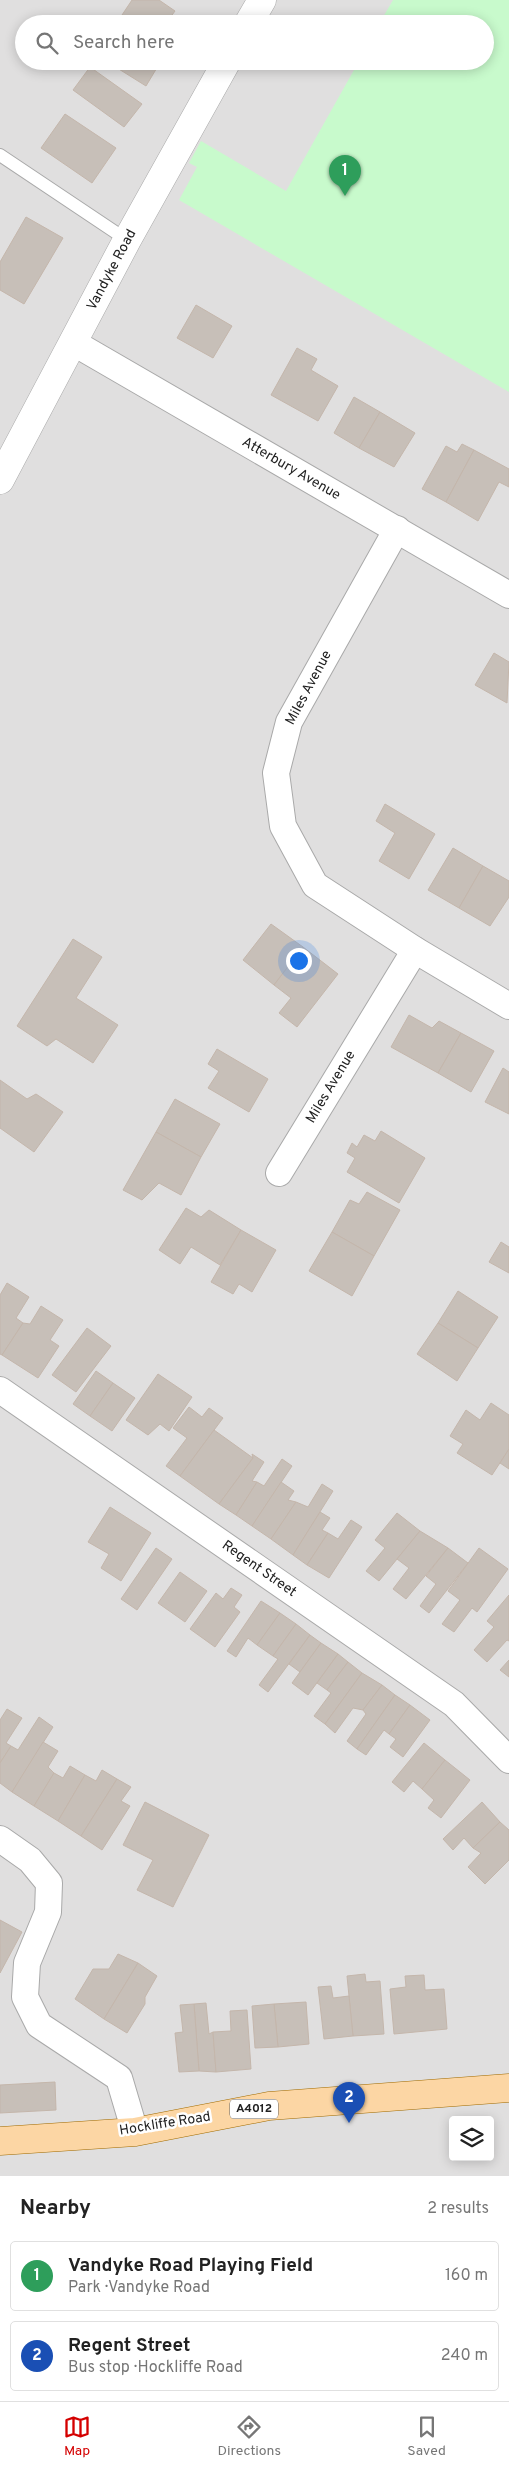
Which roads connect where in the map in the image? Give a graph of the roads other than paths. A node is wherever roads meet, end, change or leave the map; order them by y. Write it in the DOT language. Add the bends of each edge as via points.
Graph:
graph roads {
  1 [pos="262,0"];
  2 [pos="253,15"];
  3 [pos="222,70"];
  4 [pos="0,155"];
  5 [pos="128,240"];
  6 [pos="74,343"];
  7 [pos="0,478"];
  8 [pos="397,529"];
  9 [pos="509,595"];
  10 [pos="415,950"];
  11 [pos="509,1006"];
  12 [pos="279,1173"];
  13 [pos="0,1390"];
  14 [pos="509,1760"];
  15 [pos="0,1839"];
  16 [pos="509,2088"];
  17 [pos="135,2132"];
  18 [pos="0,2141"];
  1 -- 2 [label="street"];
  3 -- 5 [label="street, Vandyke Road"];
  4 -- 5 [label="lane"];
  5 -- 6 [label="street, Vandyke Road"];
  6 -- 7 [label="street, Vandyke Road"];
  6 -- 8 [label="street, Atterbury Avenue"];
  8 -- 9 [label="street, Atterbury Avenue"];
  8 -- 10 [label="street, Miles Avenue" via="289,722 276,773 283,826 315,885"];
  10 -- 11 [label="street, Miles Avenue"];
  10 -- 12 [label="street, Miles Avenue"];
  13 -- 14 [label="street, Regent Street" via="454,1704"];
  15 -- 17 [label="street" via="30,1860 49,1883 48,1912 26,1963 25,1997 39,2025 119,2078"];
  16 -- 17 [label="main road, Hockliffe Road / A4012" via="269,2106"];
  17 -- 18 [label="main road, Hockliffe Road / A4012"];
}
